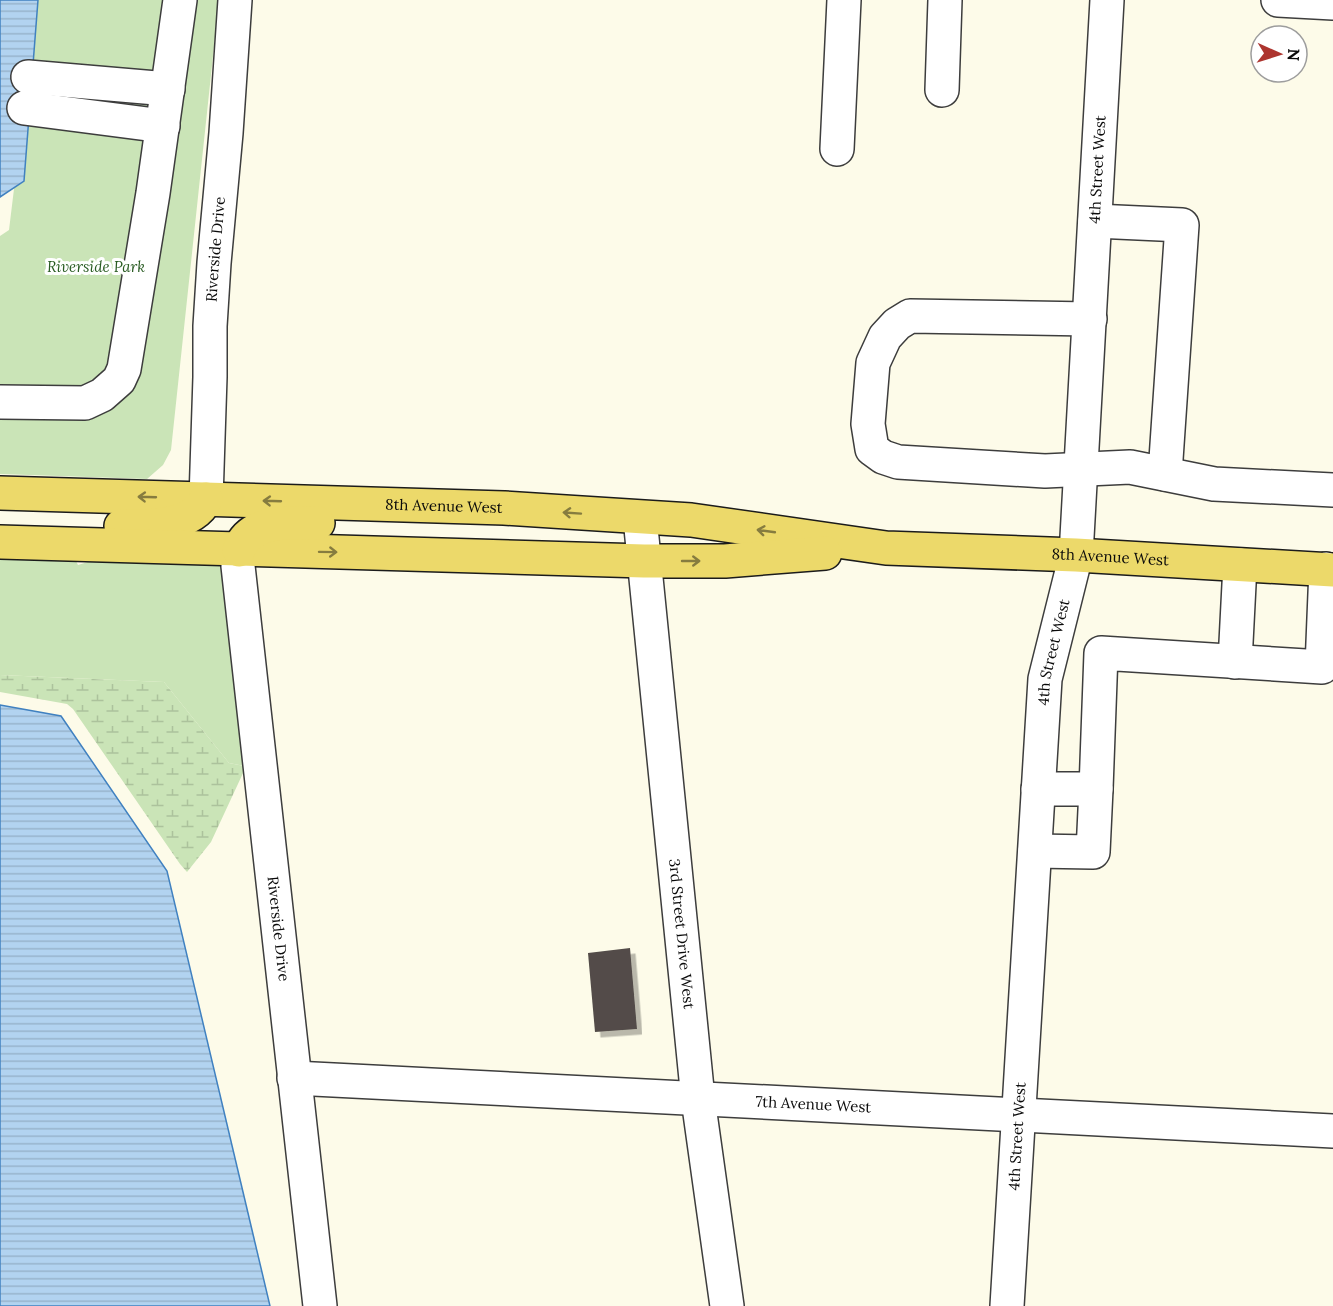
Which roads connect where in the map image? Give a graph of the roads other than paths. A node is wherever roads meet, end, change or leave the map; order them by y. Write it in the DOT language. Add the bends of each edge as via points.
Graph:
graph roads {
  1 [pos="180,0"];
  2 [pos="235,0"];
  3 [pos="843,0"];
  4 [pos="945,0"];
  5 [pos="1107,0"];
  6 [pos="1278,0"];
  7 [pos="1333,3"];
  8 [pos="168,89"];
  9 [pos="942,90"];
  10 [pos="163,126"];
  11 [pos="837,149"];
  12 [pos="1095,221"];
  13 [pos="1090,319"];
  14 [pos="0,402"];
  15 [pos="1081,470"];
  16 [pos="1165,474"];
  17 [pos="1333,490"];
  18 [pos="0,493"];
  19 [pos="206,499"];
  20 [pos="504,508"];
  21 [pos="640,518"];
  22 [pos="0,522"];
  23 [pos="0,542"];
  24 [pos="886,548"];
  25 [pos="238,550"];
  26 [pos="1076,555"];
  27 [pos="644,561"];
  28 [pos="1240,565"];
  29 [pos="1329,570"];
  30 [pos="1235,662"];
  31 [pos="1038,789"];
  32 [pos="1096,789"];
  33 [pos="1035,851"];
  34 [pos="294,1078"];
  35 [pos="698,1099"];
  36 [pos="1018,1116"];
  37 [pos="1333,1131"];
  38 [pos="320,1306"];
  39 [pos="727,1306"];
  40 [pos="1007,1306"];
  1 -- 8 [label="street"];
  2 -- 19 [label="street, Riverside Drive" via="210,326"];
  3 -- 11 [label="street"];
  4 -- 9 [label="street"];
  5 -- 12 [label="street, 4th Street West"];
  6 -- 7 [label="street"];
  8 -- 10 [label="street"];
  8 -- 10 [label="street" via="26,93"];
  10 -- 14 [label="street" via="124,369 119,380 85,403"];
  12 -- 13 [label="street, 4th Street West"];
  12 -- 16 [label="street" via="1182,225"];
  13 -- 15 [label="street, 4th Street West"];
  13 -- 15 [label="street" via="910,316 885,337 873,363 868,424 872,449 898,462"];
  15 -- 16 [label="street" via="1130,467"];
  15 -- 26 [label="street, 4th Street West"];
  16 -- 17 [label="street" via="1214,484"];
  19 -- 18 [label="main road, 8th Avenue West, one-way"];
  20 -- 19 [label="main road, 8th Avenue West, one-way"];
  19 -- 22 [label="main road" via="190,514 155,526"];
  21 -- 20 [label="main road, 8th Avenue West, one-way"];
  20 -- 25 [label="main road" via="407,525 278,523 256,531"];
  24 -- 21 [label="main road, 8th Avenue West, one-way" via="691,520"];
  21 -- 27 [label="street, 3rd Street Drive West"];
  23 -- 25 [label="main road, 8th Avenue West"];
  24 -- 26 [label="main road, 8th Avenue West"];
  27 -- 24 [label="main road, 8th Avenue West, one-way" via="724,561"];
  25 -- 27 [label="main road, 8th Avenue West, one-way"];
  25 -- 34 [label="street, Riverside Drive"];
  26 -- 28 [label="main road, 8th Avenue West"];
  26 -- 31 [label="street, 4th Street West" via="1045,679"];
  27 -- 35 [label="street, 3rd Street Drive West"];
  28 -- 29 [label="main road, 8th Avenue West"];
  28 -- 30 [label="street"];
  29 -- 30 [label="street" via="1322,667"];
  30 -- 32 [label="street" via="1101,653"];
  31 -- 32 [label="street"];
  31 -- 33 [label="street, 4th Street West"];
  32 -- 33 [label="street" via="1093,852"];
  33 -- 36 [label="street, 4th Street West"];
  34 -- 35 [label="street, 7th Avenue West"];
  34 -- 38 [label="street, Riverside Drive"];
  35 -- 36 [label="street, 7th Avenue West"];
  35 -- 39 [label="street, 3rd Street Drive West"];
  36 -- 37 [label="street, 7th Avenue West"];
  36 -- 40 [label="street, 4th Street West"];
}
